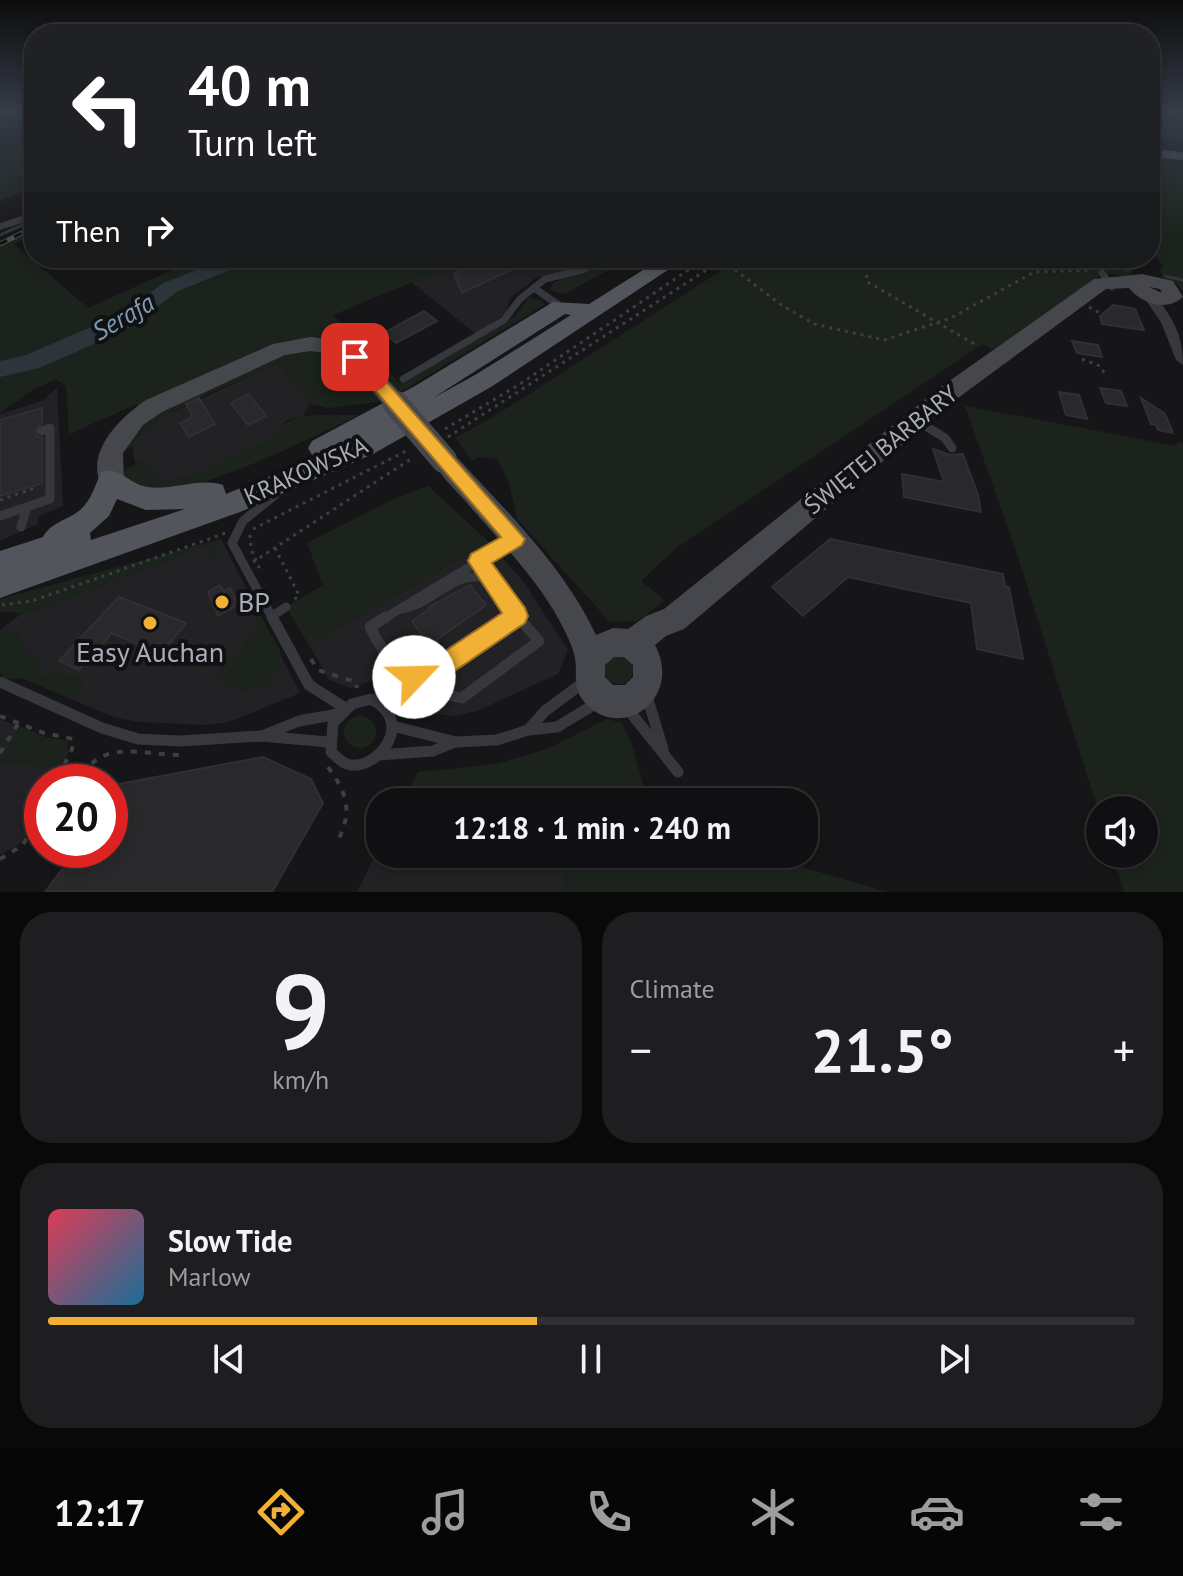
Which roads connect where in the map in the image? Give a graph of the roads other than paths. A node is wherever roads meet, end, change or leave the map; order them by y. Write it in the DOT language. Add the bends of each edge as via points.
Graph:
graph roads {
  1 [pos="24,219"];
  2 [pos="0,227"];
  3 [pos="586,268"];
  4 [pos="658,268"];
  5 [pos="1147,282"];
  6 [pos="534,288"];
  7 [pos="576,313"];
  8 [pos="1167,321"];
  9 [pos="1183,325"];
  10 [pos="1183,360"];
  11 [pos="394,385"];
  12 [pos="915,420"];
  13 [pos="41,431"];
  14 [pos="952,448"];
  15 [pos="315,470"];
  16 [pos="111,480"];
  17 [pos="213,493"];
  18 [pos="27,507"];
  19 [pos="0,516"];
  20 [pos="515,539"];
  21 [pos="16,549"];
  22 [pos="478,561"];
  23 [pos="0,584"];
  24 [pos="286,607"];
  25 [pos="399,609"];
  26 [pos="272,616"];
  27 [pos="517,616"];
  28 [pos="399,670"];
  29 [pos="618,672"];
  30 [pos="414,677"];
  31 [pos="387,685"];
  32 [pos="3,687"];
  33 [pos="341,711"];
  34 [pos="393,726"];
  35 [pos="528,730"];
  36 [pos="261,736"];
  37 [pos="328,742"];
  38 [pos="456,742"];
  39 [pos="663,749"];
  40 [pos="378,755"];
  41 [pos="678,772"];
  1 -- 2 [label="street"];
  3 -- 6 [label="lane" via="545,279"];
  4 -- 7 [label="main road, KRAKOWSKA"];
  5 -- 8 [label="street" via="1170,314"];
  5 -- 12 [label="street, ŚWIĘTEJ BARBARY" via="1101,284"];
  6 -- 7 [label="lane"];
  6 -- 11 [label="lane" via="504,320"];
  7 -- 15 [label="main road, KRAKOWSKA" via="438,406"];
  7 -- 17 [label="main road, KRAKOWSKA" via="364,426"];
  8 -- 9 [label="street"];
  8 -- 10 [label="street"];
  11 -- 16 [label="street" via="342,348 310,344 280,349 135,419 111,453"];
  11 -- 20 [label="street, bridge"];
  12 -- 14 [label="lane"];
  12 -- 29 [label="street, ŚWIĘTEJ BARBARY" via="674,619 667,636"];
  13 -- 18 [label="lane" via="50,428 50,499"];
  15 -- 23 [label="main road, KRAKOWSKA"];
  15 -- 26 [label="lane" via="249,513 232,543"];
  16 -- 17 [label="main road" via="131,496 153,500"];
  16 -- 21 [label="main road" via="88,520"];
  17 -- 21 [label="main road, KRAKOWSKA"];
  18 -- 19 [label="lane"];
  18 -- 21 [label="lane"];
  20 -- 22 [label="lane"];
  20 -- 29 [label="street"];
  22 -- 25 [label="lane"];
  22 -- 27 [label="lane"];
  24 -- 26 [label="lane"];
  25 -- 27 [label="lane" via="416,609 457,581 474,576 481,577 501,605"];
  25 -- 28 [label="lane" via="370,627 387,660"];
  26 -- 33 [label="lane" via="309,685"];
  27 -- 30 [label="lane" via="438,669"];
  27 -- 30 [label="lane" via="539,641 462,698 439,693"];
  28 -- 30 [label="lane"];
  28 -- 31 [label="lane"];
  29 -- 35 [label="lane" via="579,688"];
  29 -- 35 [label="lane" via="557,727"];
  29 -- 39 [label="lane" via="660,731"];
  29 -- 39 [label="lane" via="645,733"];
  32 -- 36 [label="lane" via="138,739"];
  33 -- 34 [label="lane" via="360,700 379,701 387,707"];
  33 -- 36 [label="lane"];
  33 -- 37 [label="lane"];
  34 -- 38 [label="lane"];
  34 -- 40 [label="lane"];
  35 -- 38 [label="lane" via="497,740"];
  36 -- 37 [label="lane"];
  37 -- 40 [label="lane" via="337,760 347,765"];
  38 -- 40 [label="lane" via="433,751"];
  39 -- 41 [label="lane"];
}
